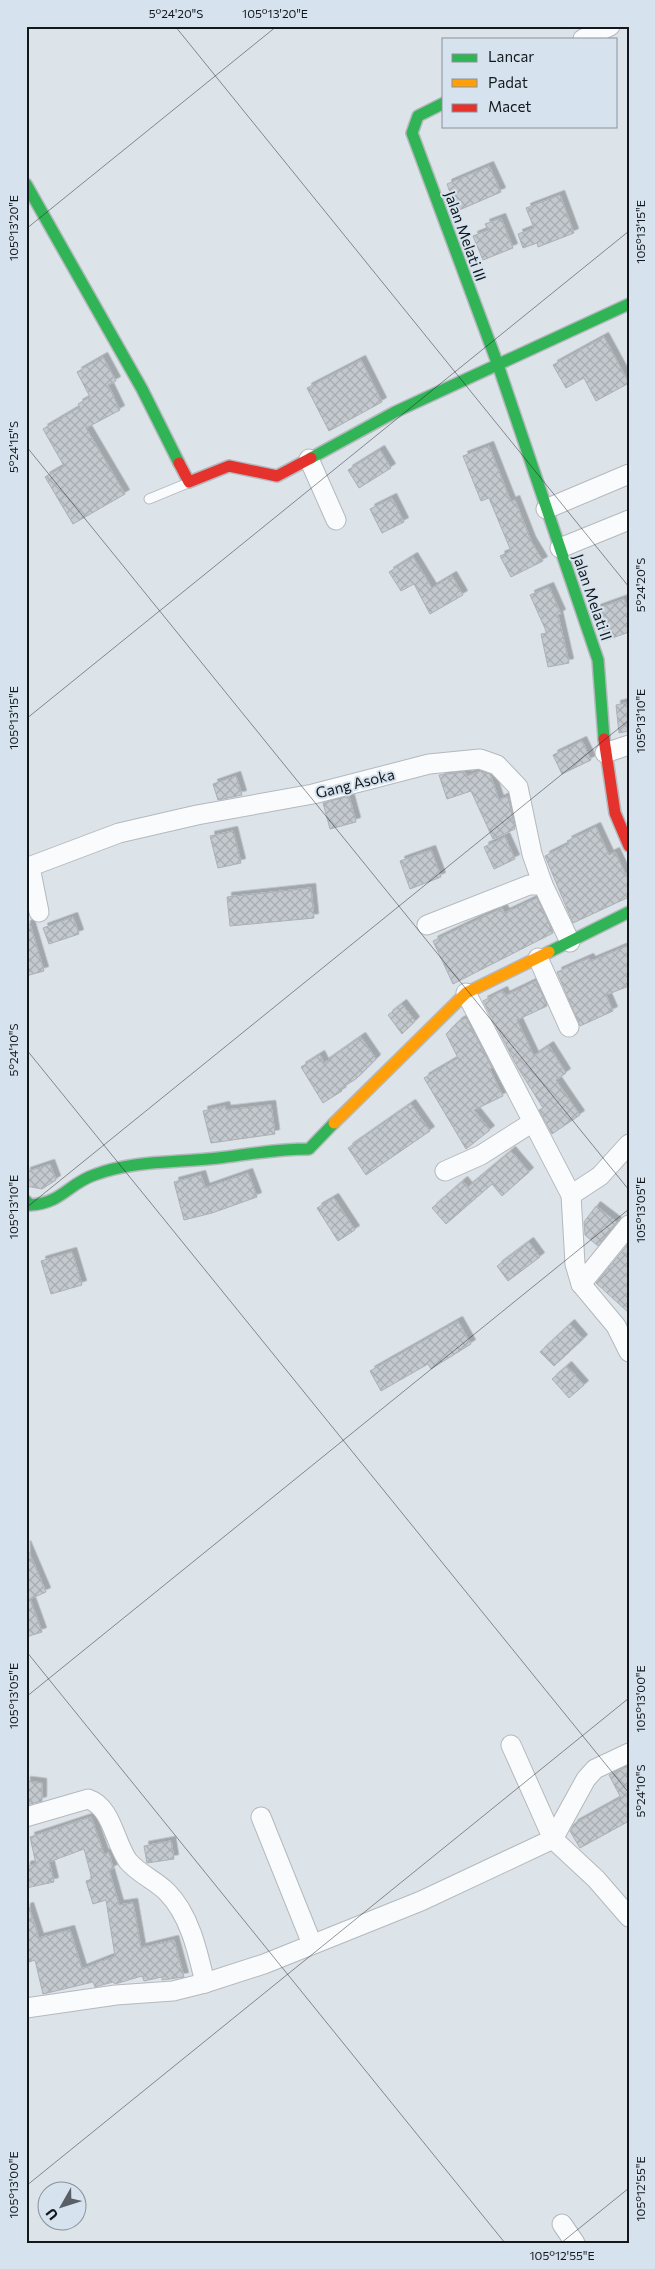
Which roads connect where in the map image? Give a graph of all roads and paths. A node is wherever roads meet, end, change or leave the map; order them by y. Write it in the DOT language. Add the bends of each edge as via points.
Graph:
graph roads {
  1 [pos="610,26"];
  2 [pos="584,38"];
  3 [pos="442,104"];
  4 [pos="26,184"];
  5 [pos="629,304"];
  6 [pos="498,365"];
  7 [pos="308,459"];
  8 [pos="629,474"];
  9 [pos="189,482"];
  10 [pos="149,499"];
  11 [pos="546,509"];
  12 [pos="336,520"];
  13 [pos="629,520"];
  14 [pos="560,548"];
  15 [pos="629,745"];
  16 [pos="605,753"];
  17 [pos="629,846"];
  18 [pos="28,868"];
  19 [pos="543,885"];
  20 [pos="39,912"];
  21 [pos="629,912"];
  22 [pos="427,925"];
  23 [pos="570,942"];
  24 [pos="538,958"];
  25 [pos="466,993"];
  26 [pos="569,1027"];
  27 [pos="533,1122"];
  28 [pos="629,1144"];
  29 [pos="445,1171"];
  30 [pos="571,1195"];
  31 [pos="28,1204"];
  32 [pos="629,1225"];
  33 [pos="581,1284"];
  34 [pos="629,1352"];
  35 [pos="512,1745"];
  36 [pos="629,1753"];
  37 [pos="26,1816"];
  38 [pos="260,1818"];
  39 [pos="553,1839"];
  40 [pos="629,1917"];
  41 [pos="312,1944"];
  42 [pos="205,1983"];
  43 [pos="26,2008"];
  44 [pos="562,2224"];
  45 [pos="575,2243"];
  1 -- 2 [label="street"];
  3 -- 6 [label="street, Jalan Melati III" via="414,118 412,133"];
  4 -- 9 [label="street" via="142,388"];
  5 -- 6 [label="street"];
  6 -- 7 [label="street" via="395,412"];
  6 -- 11 [label="street, Jalan Melati II"];
  7 -- 9 [label="street" via="277,476 265,476 234,466"];
  7 -- 12 [label="street"];
  8 -- 11 [label="street"];
  9 -- 10 [label="lane"];
  11 -- 14 [label="street, Jalan Melati II"];
  13 -- 14 [label="street"];
  14 -- 16 [label="street, Jalan Melati II" via="598,660"];
  15 -- 16 [label="street"];
  16 -- 17 [label="street, Jalan Melati II" via="615,813"];
  18 -- 19 [label="street, Gang Asoka" via="119,833 313,794 429,764 480,759 497,765 518,787 532,854"];
  18 -- 20 [label="street"];
  19 -- 22 [label="street" via="529,886"];
  19 -- 23 [label="street, Gang Asoka"];
  21 -- 23 [label="street"];
  23 -- 24 [label="street"];
  24 -- 25 [label="street"];
  24 -- 26 [label="street"];
  25 -- 27 [label="street"];
  25 -- 31 [label="street" via="308,1149 275,1149 218,1158 133,1164 92,1175 47,1204"];
  27 -- 29 [label="street" via="482,1155"];
  27 -- 30 [label="street"];
  28 -- 30 [label="street" via="600,1176"];
  30 -- 33 [label="street" via="575,1264"];
  32 -- 33 [label="street"];
  33 -- 34 [label="street" via="616,1326"];
  35 -- 39 [label="street"];
  36 -- 39 [label="street" via="595,1769 586,1778"];
  37 -- 42 [label="street" via="88,1799 101,1805 128,1860 167,1892 179,1908 191,1932"];
  38 -- 41 [label="street"];
  39 -- 40 [label="street" via="596,1879"];
  39 -- 41 [label="street" via="421,1901"];
  41 -- 42 [label="street"];
  42 -- 43 [label="street" via="173,1991 116,1995"];
  44 -- 45 [label="street"];
}
